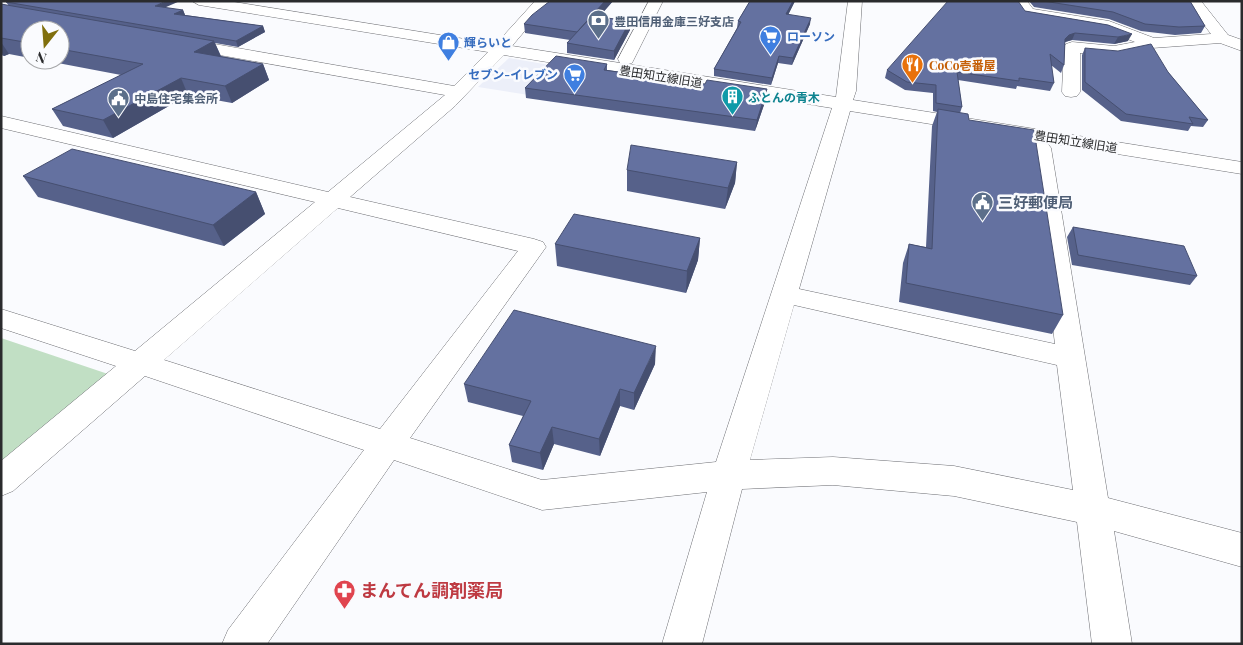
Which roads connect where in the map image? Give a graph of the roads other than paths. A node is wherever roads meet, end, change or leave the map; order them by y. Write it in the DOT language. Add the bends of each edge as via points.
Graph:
graph roads {
  1 [pos="199,1"];
  2 [pos="258,1"];
  3 [pos="543,1"];
  4 [pos="656,1"];
  5 [pos="855,1"];
  6 [pos="1016,1"];
  7 [pos="1193,1"];
  8 [pos="1222,38"];
  9 [pos="166,41"];
  10 [pos="1152,43"];
  11 [pos="504,45"];
  12 [pos="1242,46"];
  13 [pos="626,59"];
  14 [pos="458,92"];
  15 [pos="1071,92"];
  16 [pos="845,97"];
  17 [pos="1,122"];
  18 [pos="1041,148"];
  19 [pos="1240,166"];
  20 [pos="333,200"];
  21 [pos="785,295"];
  22 [pos="1,318"];
  23 [pos="1072,358"];
  24 [pos="139,363"];
  25 [pos="387,444"];
  26 [pos="729,474"];
  27 [pos="1,481"];
  28 [pos="1094,510"];
  29 [pos="1242,550"];
  30 [pos="242,644"];
  31 [pos="682,644"];
  32 [pos="1112,644"];
  1 -- 11 [label="street, 豊田知立線旧道"];
  2 -- 11 [label="street, 豊田知立線旧道" via="327,8"];
  3 -- 11 [label="street"];
  4 -- 13 [label="street"];
  5 -- 16 [label="street"];
  6 -- 10 [label="street" via="1028,13 1109,26"];
  7 -- 8 [label="street"];
  8 -- 10 [label="street"];
  8 -- 12 [label="street"];
  9 -- 14 [label="street"];
  10 -- 15 [label="street" via="1114,51 1072,47"];
  11 -- 13 [label="street, 豊田知立線旧道"];
  11 -- 14 [label="street"];
  11 -- 16 [label="street, 豊田知立線旧道"];
  13 -- 16 [label="street, 豊田知立線旧道"];
  14 -- 20 [label="street"];
  16 -- 19 [label="street, 豊田知立線旧道"];
  16 -- 21 [label="street"];
  17 -- 20 [label="street"];
  18 -- 23 [label="street"];
  20 -- 24 [label="street"];
  20 -- 25 [label="street" via="534,247"];
  21 -- 23 [label="street"];
  21 -- 26 [label="street"];
  22 -- 24 [label="street"];
  23 -- 28 [label="street"];
  24 -- 25 [label="street"];
  24 -- 27 [label="street"];
  25 -- 26 [label="street" via="542,495"];
  25 -- 30 [label="street"];
  26 -- 28 [label="street" via="833,471 954,481"];
  26 -- 31 [label="street"];
  28 -- 29 [label="street"];
  28 -- 32 [label="street"];
}
